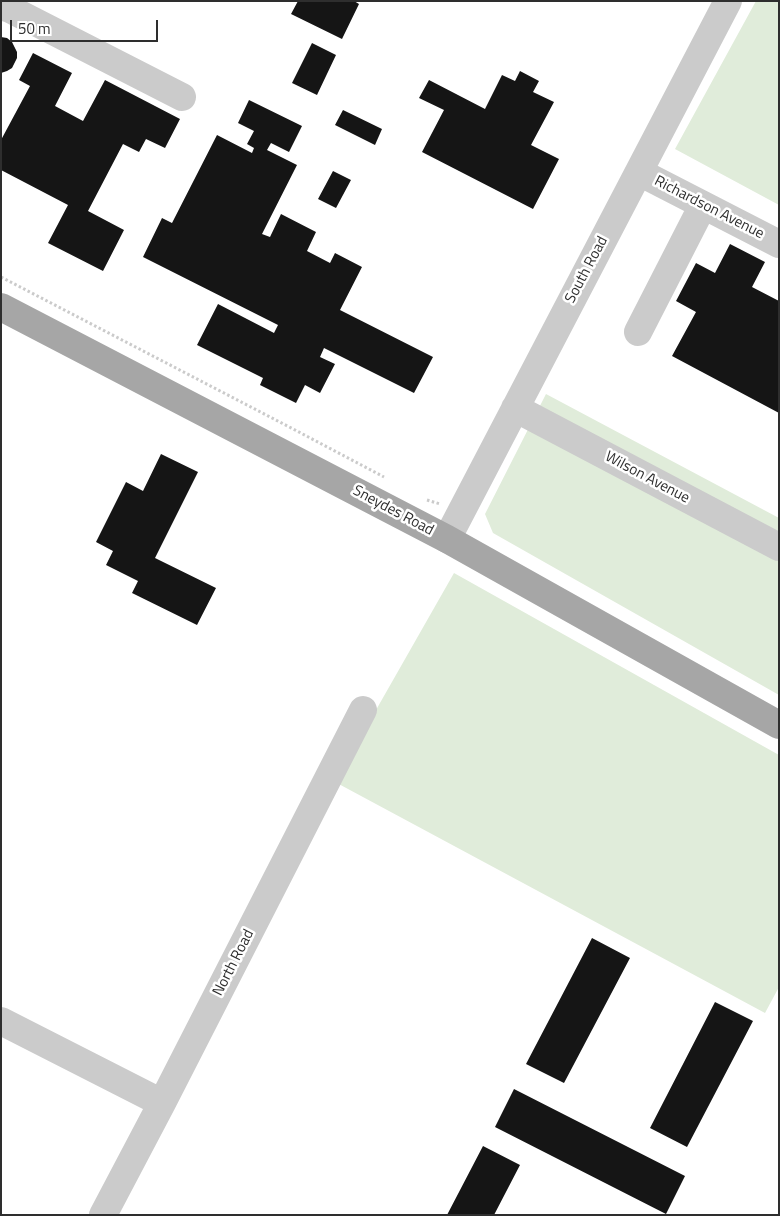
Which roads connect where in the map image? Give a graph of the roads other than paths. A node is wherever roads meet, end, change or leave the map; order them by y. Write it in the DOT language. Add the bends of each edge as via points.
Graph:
graph roads {
  1 [pos="728,1"];
  2 [pos="1,6"];
  3 [pos="182,97"];
  4 [pos="639,172"];
  5 [pos="702,205"];
  6 [pos="779,244"];
  7 [pos="1,307"];
  8 [pos="638,332"];
  9 [pos="515,408"];
  10 [pos="447,539"];
  11 [pos="779,547"];
  12 [pos="363,710"];
  13 [pos="779,725"];
  14 [pos="1,1021"];
  15 [pos="162,1103"];
  16 [pos="103,1215"];
  1 -- 4 [label="street, South Road"];
  2 -- 3 [label="street"];
  4 -- 5 [label="street, Richardson Avenue"];
  4 -- 9 [label="street, South Road"];
  5 -- 6 [label="street, Richardson Avenue"];
  5 -- 8 [label="street"];
  7 -- 10 [label="main road, Sneydes Road"];
  9 -- 10 [label="street, South Road"];
  9 -- 11 [label="street, Wilson Avenue"];
  10 -- 13 [label="main road, Sneydes Road"];
  12 -- 15 [label="street, North Road"];
  14 -- 15 [label="street"];
  15 -- 16 [label="street, North Road"];
}
